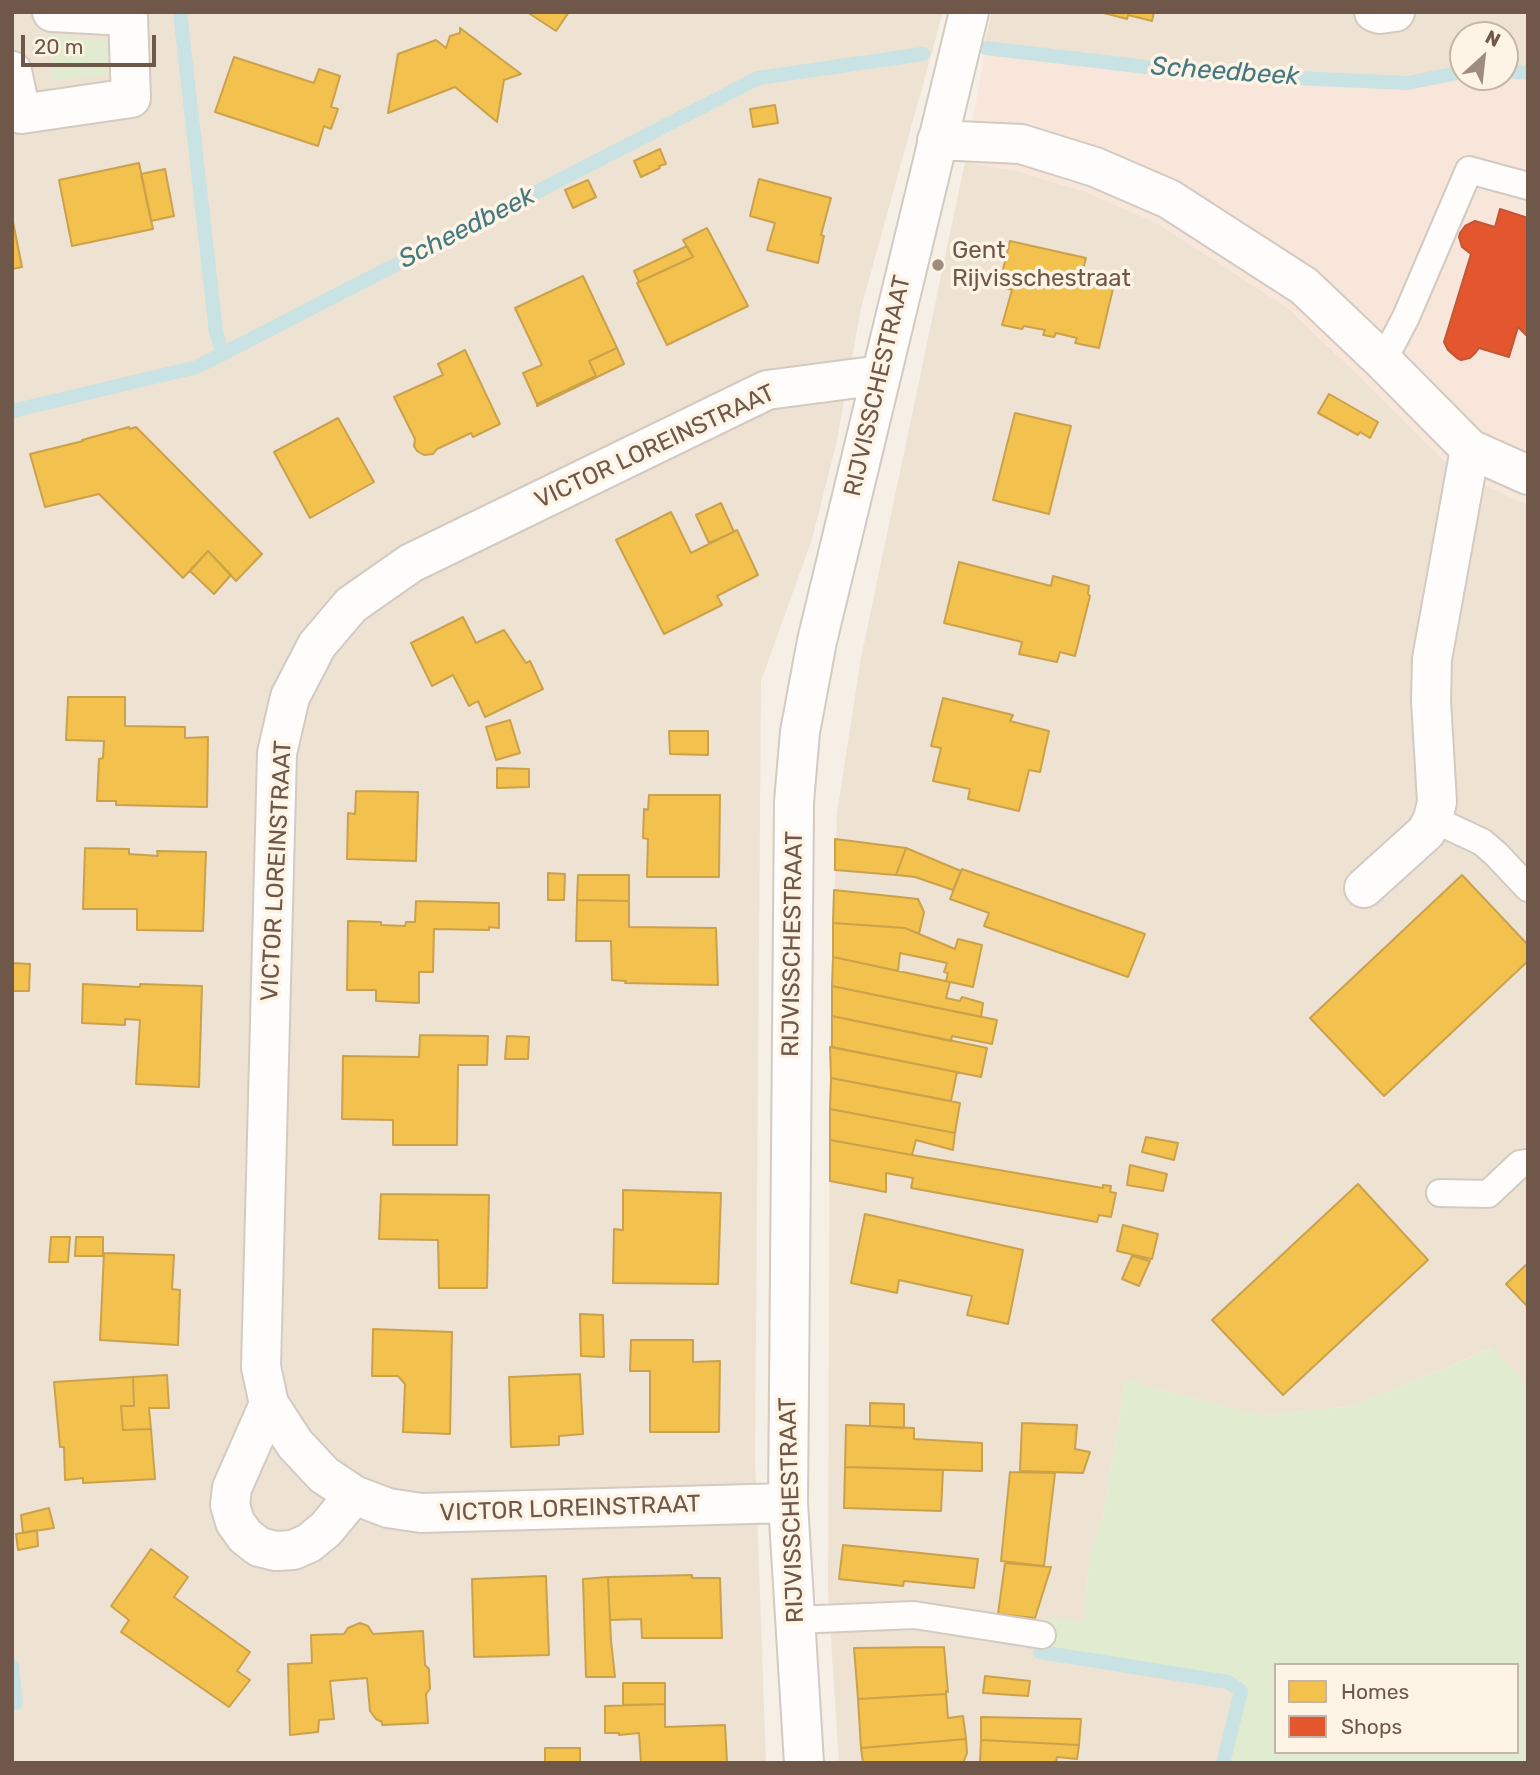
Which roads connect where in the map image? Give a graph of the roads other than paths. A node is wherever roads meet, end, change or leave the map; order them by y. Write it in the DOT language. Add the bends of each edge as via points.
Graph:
graph roads {
  1 [pos="52,12"];
  2 [pos="969,12"];
  3 [pos="1374,12"];
  4 [pos="1395,12"];
  5 [pos="12,71"];
  6 [pos="937,140"];
  7 [pos="1528,186"];
  8 [pos="1383,361"];
  9 [pos="881,374"];
  10 [pos="1470,449"];
  11 [pos="1528,475"];
  12 [pos="1433,820"];
  13 [pos="1364,888"];
  14 [pos="1528,888"];
  15 [pos="1528,1163"];
  16 [pos="1440,1193"];
  17 [pos="269,1405"];
  18 [pos="354,1495"];
  19 [pos="788,1503"];
  20 [pos="795,1620"];
  21 [pos="1042,1635"];
  22 [pos="804,1763"];
  1 -- 5 [label="street" via="128,16 131,98 22,114"];
  2 -- 6 [label="street, RIJVISSCHESTRAAT"];
  3 -- 4 [label="street"];
  6 -- 8 [label="street" via="1021,144 1095,167 1169,199 1304,286"];
  6 -- 9 [label="street, RIJVISSCHESTRAAT"];
  7 -- 8 [label="lane" via="1469,170"];
  8 -- 10 [label="street"];
  9 -- 17 [label="street, VICTOR LOREINSTRAAT" via="766,390 411,563 351,605 317,645 290,697 277,752 261,1367"];
  9 -- 19 [label="street, RIJVISSCHESTRAAT" via="817,642 800,732 794,802"];
  10 -- 11 [label="street"];
  10 -- 12 [label="street" via="1432,659 1437,802"];
  12 -- 13 [label="street" via="1426,832"];
  12 -- 14 [label="lane" via="1482,842"];
  15 -- 16 [label="lane" via="1520,1164 1488,1194"];
  17 -- 18 [label="street, VICTOR LOREINSTRAAT" via="295,1444 324,1475"];
  17 -- 18 [label="street" via="232,1488 230,1505 245,1536 259,1547 293,1550 326,1530"];
  18 -- 19 [label="street, VICTOR LOREINSTRAAT" via="388,1508 421,1513"];
  19 -- 20 [label="street, RIJVISSCHESTRAAT"];
  20 -- 21 [label="lane" via="914,1615"];
  20 -- 22 [label="street, RIJVISSCHESTRAAT"];
}
